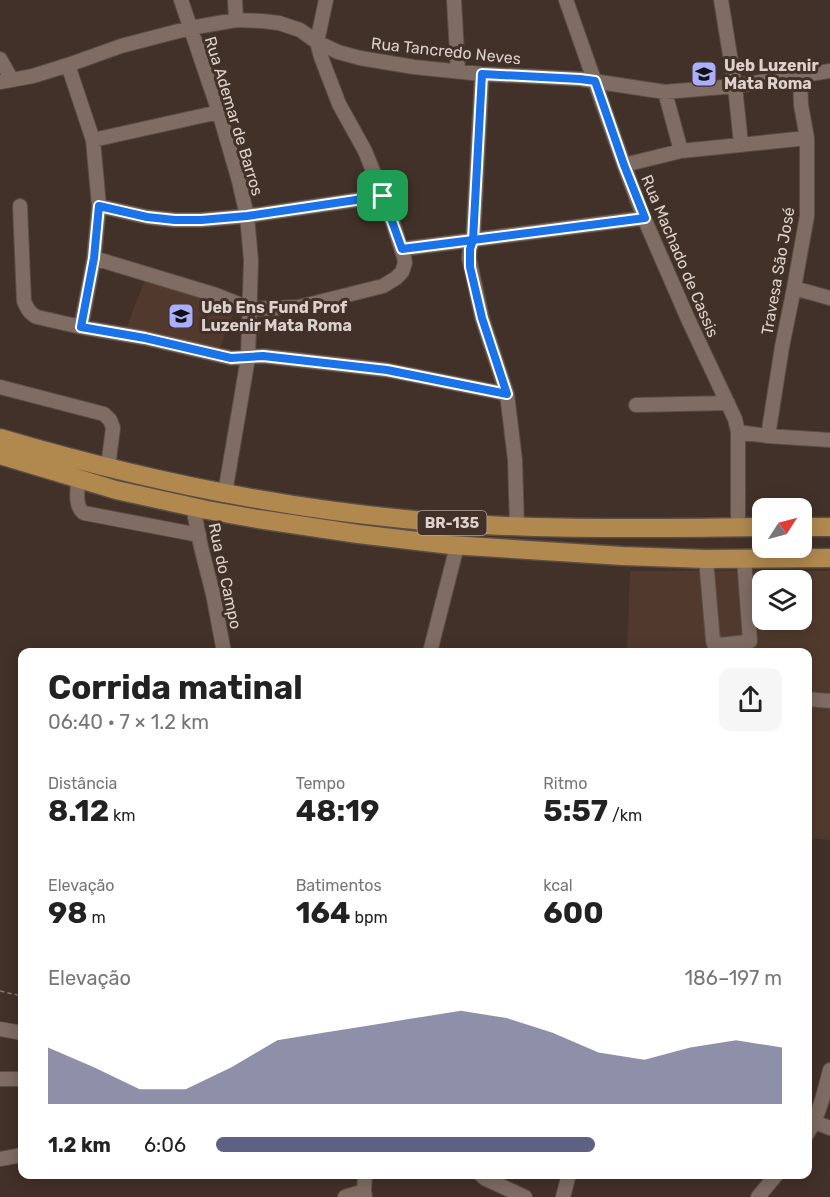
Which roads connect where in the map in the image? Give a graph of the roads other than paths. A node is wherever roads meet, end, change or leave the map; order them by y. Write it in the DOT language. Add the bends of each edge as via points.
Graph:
graph roads {
  1 [pos="181,0"];
  2 [pos="235,0"];
  3 [pos="326,0"];
  4 [pos="454,0"];
  5 [pos="566,0"];
  6 [pos="721,0"];
  7 [pos="236,20"];
  8 [pos="190,28"];
  9 [pos="317,42"];
  10 [pos="0,59"];
  11 [pos="68,65"];
  12 [pos="458,71"];
  13 [pos="830,71"];
  14 [pos="482,74"];
  15 [pos="800,75"];
  16 [pos="6,81"];
  17 [pos="595,81"];
  18 [pos="735,86"];
  19 [pos="665,92"];
  20 [pos="219,112"];
  21 [pos="807,138"];
  22 [pos="93,140"];
  23 [pos="741,144"];
  24 [pos="681,151"];
  25 [pos="624,165"];
  26 [pos="383,196"];
  27 [pos="20,206"];
  28 [pos="99,206"];
  29 [pos="247,216"];
  30 [pos="645,218"];
  31 [pos="473,240"];
  32 [pos="402,249"];
  33 [pos="94,258"];
  34 [pos="794,288"];
  35 [pos="830,298"];
  36 [pos="250,309"];
  37 [pos="81,327"];
  38 [pos="248,358"];
  39 [pos="0,387"];
  40 [pos="507,394"];
  41 [pos="728,403"];
  42 [pos="636,405"];
  43 [pos="738,432"];
  44 [pos="768,436"];
  45 [pos="0,438"];
  46 [pos="830,440"];
  47 [pos="0,455"];
  48 [pos="108,467"];
  49 [pos="78,479"];
  50 [pos="225,493"];
  51 [pos="194,507"];
  52 [pos="518,526"];
  53 [pos="738,527"];
  54 [pos="752,527"];
  55 [pos="812,527"];
  56 [pos="830,527"];
  57 [pos="199,535"];
  58 [pos="457,546"];
  59 [pos="830,558"];
  60 [pos="706,559"];
  61 [pos="744,559"];
  62 [pos="223,648"];
  63 [pos="430,648"];
  64 [pos="812,699"];
  65 [pos="830,701"];
  66 [pos="0,1029"];
  67 [pos="18,1033"];
  68 [pos="830,1070"];
  69 [pos="0,1079"];
  70 [pos="18,1079"];
  71 [pos="812,1126"];
  72 [pos="812,1128"];
  73 [pos="830,1128"];
  74 [pos="18,1156"];
  75 [pos="0,1159"];
  76 [pos="486,1179"];
  77 [pos="568,1179"];
  78 [pos="773,1179"];
  79 [pos="365,1194"];
  80 [pos="345,1197"];
  81 [pos="525,1197"];
  82 [pos="563,1197"];
  83 [pos="758,1197"];
  1 -- 8 [label="street, Rua Ademar de Barros"];
  2 -- 7 [label="street"];
  3 -- 9 [label="street"];
  4 -- 12 [label="street"];
  5 -- 17 [label="street, Rua Machado de Cassis"];
  6 -- 18 [label="street"];
  7 -- 8 [label="street, Rua Tancredo Neves"];
  7 -- 9 [label="street, Rua Tancredo Neves" via="279,23 300,30"];
  8 -- 11 [label="street, Rua Tancredo Neves"];
  8 -- 20 [label="street, Rua Ademar de Barros"];
  9 -- 12 [label="street, Rua Tancredo Neves" via="360,58"];
  9 -- 26 [label="street" via="329,81"];
  10 -- 16 [label="street"];
  11 -- 16 [label="street, Rua Tancredo Neves"];
  11 -- 22 [label="street"];
  12 -- 14 [label="street, Rua Tancredo Neves"];
  13 -- 15 [label="street, Rua Tancredo Neves"];
  14 -- 17 [label="street, Rua Tancredo Neves"];
  14 -- 31 [label="street"];
  15 -- 18 [label="street, Rua Tancredo Neves"];
  15 -- 21 [label="street, Travesa São José"];
  17 -- 19 [label="street, Rua Tancredo Neves"];
  17 -- 25 [label="street, Rua Machado de Cassis"];
  18 -- 19 [label="street, Rua Tancredo Neves"];
  18 -- 23 [label="street"];
  19 -- 24 [label="street"];
  20 -- 22 [label="street"];
  20 -- 29 [label="street, Rua Ademar de Barros"];
  21 -- 23 [label="street"];
  21 -- 34 [label="street, Travesa São José" via="807,216"];
  22 -- 28 [label="street"];
  23 -- 24 [label="street"];
  24 -- 25 [label="street"];
  25 -- 30 [label="street, Rua Machado de Cassis"];
  26 -- 29 [label="street"];
  26 -- 32 [label="street"];
  27 -- 37 [label="street" via="28,311 37,317"];
  28 -- 29 [label="street" via="175,220"];
  28 -- 33 [label="street"];
  29 -- 36 [label="street, Rua Ademar de Barros"];
  30 -- 31 [label="street"];
  30 -- 41 [label="street, Rua Machado de Cassis"];
  31 -- 32 [label="street"];
  31 -- 40 [label="street" via="470,267"];
  32 -- 36 [label="street" via="402,272 383,286 299,307"];
  33 -- 36 [label="street"];
  33 -- 37 [label="street"];
  34 -- 35 [label="street"];
  34 -- 44 [label="street, Travesa São José"];
  36 -- 38 [label="street, Rua Ademar de Barros"];
  37 -- 38 [label="street" via="231,358"];
  38 -- 40 [label="street" via="263,356 387,370"];
  38 -- 50 [label="street, Rua Ademar de Barros"];
  39 -- 48 [label="street" via="104,414 113,428"];
  40 -- 52 [label="street"];
  41 -- 42 [label="street"];
  41 -- 43 [label="street, Rua Machado de Cassis"];
  43 -- 44 [label="street"];
  43 -- 53 [label="street, Rua Machado de Cassis"];
  44 -- 46 [label="street"];
  45 -- 48 [label="highway, BR-135"];
  47 -- 49 [label="highway, BR-135"];
  48 -- 50 [label="highway, BR-135"];
  49 -- 51 [label="highway, BR-135"];
  49 -- 57 [label="street" via="78,506 84,513"];
  50 -- 52 [label="highway, BR-135" via="336,512"];
  51 -- 57 [label="street, Rua do Campo"];
  51 -- 58 [label="highway, BR-135"];
  52 -- 53 [label="highway, BR-135"];
  53 -- 54 [label="highway, BR-135"];
  55 -- 56 [label="highway"];
  57 -- 62 [label="street, Rua do Campo"];
  58 -- 60 [label="highway, BR-135"];
  58 -- 63 [label="street"];
  59 -- 61 [label="highway, BR-135"];
  60 -- 61 [label="highway, BR-135"];
  60 -- 61 [label="street" via="713,641 718,645 750,641"];
  64 -- 65 [label="street"];
  66 -- 67 [label="street"];
  68 -- 71 [label="street"];
  69 -- 70 [label="street"];
  72 -- 73 [label="street"];
  74 -- 75 [label="street"];
  76 -- 81 [label="street"];
  77 -- 82 [label="street"];
  78 -- 83 [label="street"];
  79 -- 80 [label="street"];
}
